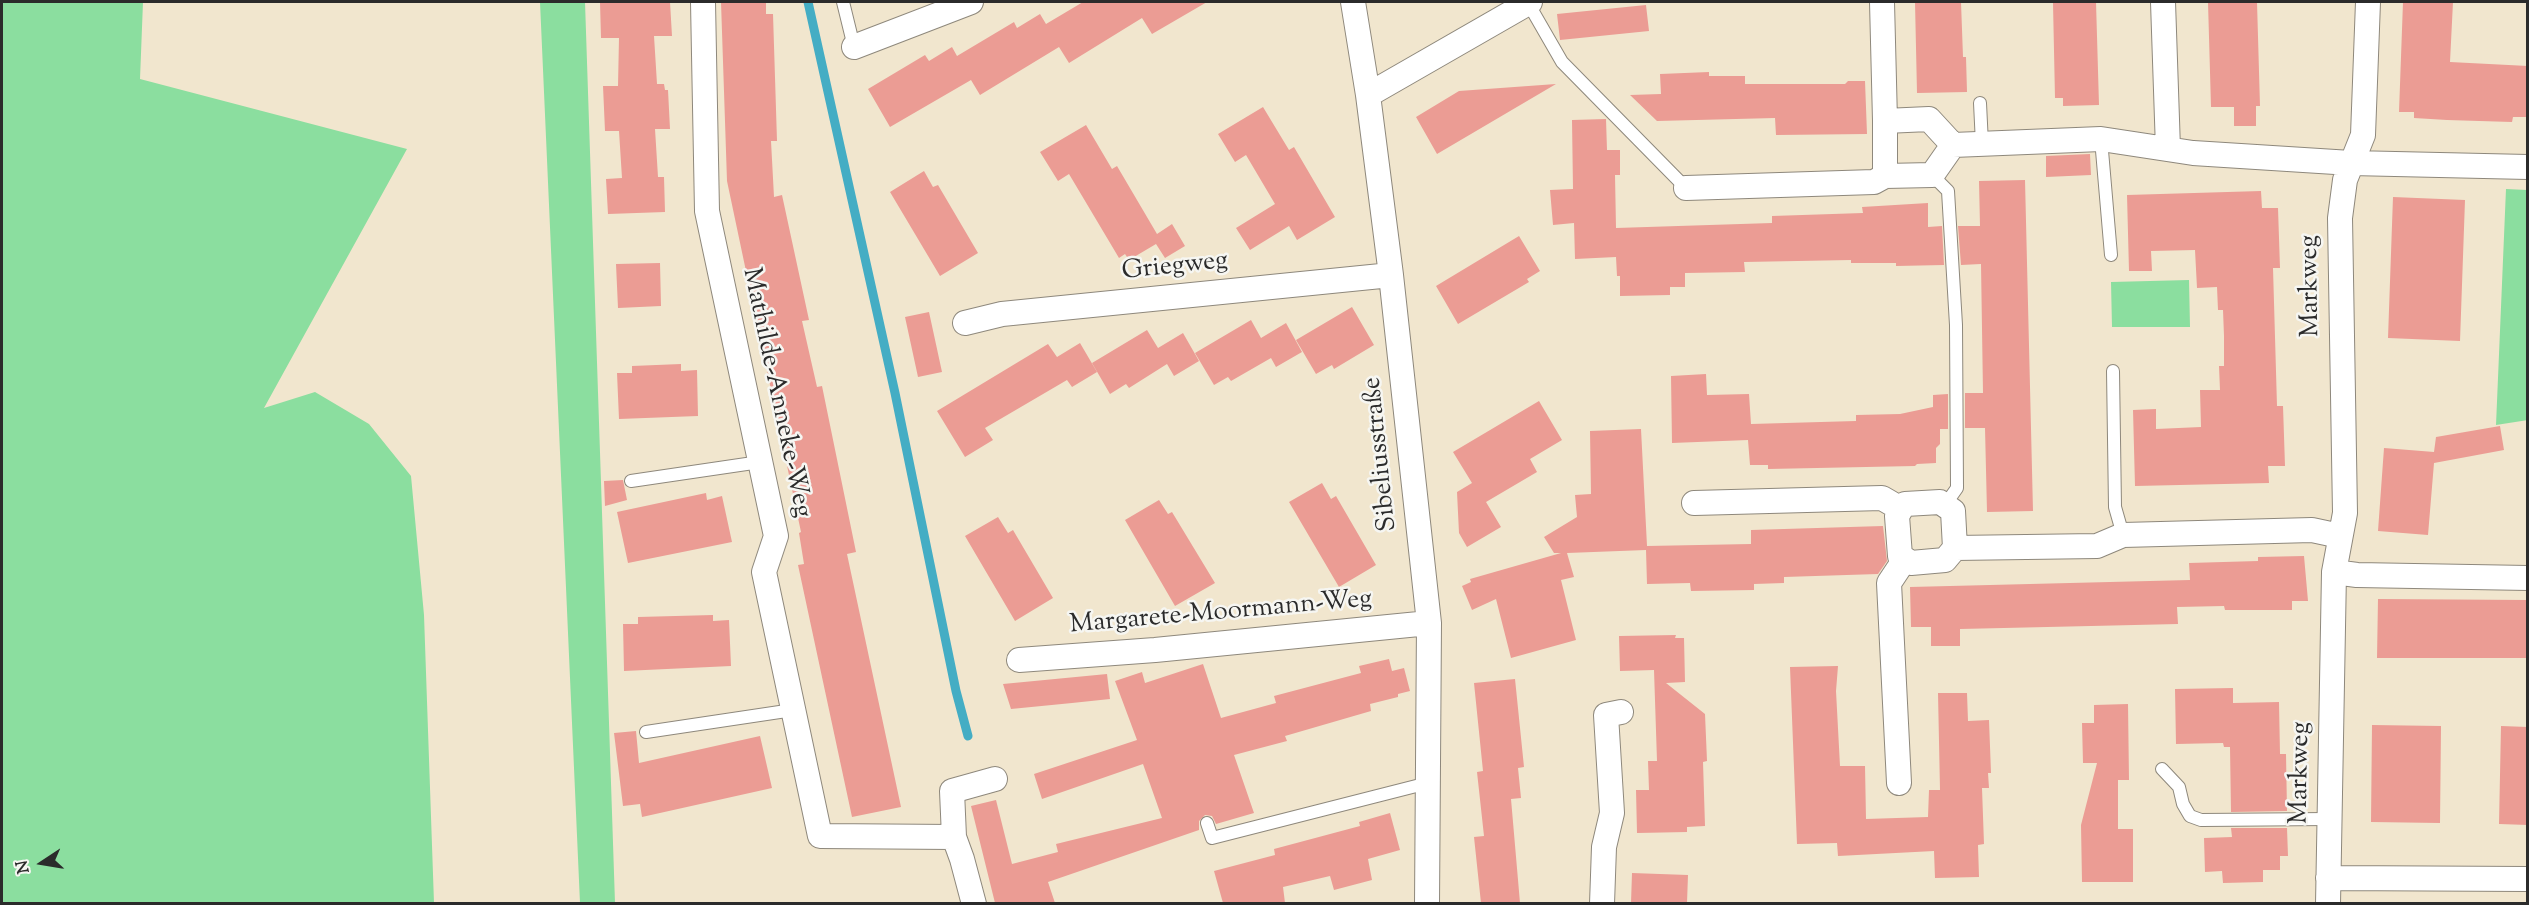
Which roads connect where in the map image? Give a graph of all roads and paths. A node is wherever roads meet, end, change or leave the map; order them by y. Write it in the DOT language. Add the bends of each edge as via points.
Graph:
graph roads {
  1 [pos="703,2"];
  2 [pos="843,2"];
  3 [pos="971,2"];
  4 [pos="1353,2"];
  5 [pos="1529,2"];
  6 [pos="1882,2"];
  7 [pos="2163,2"];
  8 [pos="2368,2"];
  9 [pos="854,47"];
  10 [pos="1368,95"];
  11 [pos="1980,103"];
  12 [pos="1885,121"];
  13 [pos="2101,139"];
  14 [pos="1982,144"];
  15 [pos="1953,145"];
  16 [pos="2168,149"];
  17 [pos="2351,163"];
  18 [pos="2528,167"];
  19 [pos="1932,175"];
  20 [pos="1885,176"];
  21 [pos="1686,188"];
  22 [pos="2111,255"];
  23 [pos="1391,275"];
  24 [pos="965,323"];
  25 [pos="2113,371"];
  26 [pos="760,462"];
  27 [pos="631,481"];
  28 [pos="1694,503"];
  29 [pos="1945,505"];
  30 [pos="1901,509"];
  31 [pos="2123,534"];
  32 [pos="2340,536"];
  33 [pos="1955,548"];
  34 [pos="1905,559"];
  35 [pos="2334,572"];
  36 [pos="2528,578"];
  37 [pos="1429,623"];
  38 [pos="1019,660"];
  39 [pos="793,710"];
  40 [pos="1621,712"];
  41 [pos="646,732"];
  42 [pos="2162,769"];
  43 [pos="994,779"];
  44 [pos="1428,783"];
  45 [pos="1899,783"];
  46 [pos="2329,819"];
  47 [pos="1207,823"];
  48 [pos="954,837"];
  49 [pos="2328,878"];
  50 [pos="2528,879"];
  51 [pos="974,903"];
  52 [pos="1427,903"];
  53 [pos="1602,903"];
  54 [pos="2328,903"];
  1 -- 26 [label="street, Mathilde-Anneke-Weg" via="707,211"];
  2 -- 9 [label="lane"];
  3 -- 9 [label="street"];
  4 -- 10 [label="street, Sibeliusstraße"];
  5 -- 10 [label="street"];
  5 -- 21 [label="lane" via="1562,62"];
  6 -- 12 [label="street"];
  7 -- 16 [label="street"];
  8 -- 17 [label="street, Markweg" via="2363,135"];
  10 -- 23 [label="street, Sibeliusstraße"];
  11 -- 14 [label="lane"];
  12 -- 15 [label="street" via="1929,120"];
  12 -- 20 [label="street"];
  13 -- 14 [label="street"];
  13 -- 16 [label="street"];
  13 -- 22 [label="lane"];
  14 -- 15 [label="street"];
  15 -- 19 [label="street"];
  16 -- 17 [label="street"];
  17 -- 18 [label="street"];
  17 -- 32 [label="street, Markweg" via="2340,218 2345,513"];
  19 -- 20 [label="street"];
  19 -- 29 [label="lane" via="1948,191 1956,325 1957,488"];
  20 -- 21 [label="street" via="1874,182"];
  23 -- 24 [label="street, Griegweg" via="1002,314"];
  23 -- 37 [label="street, Sibeliusstraße"];
  25 -- 31 [label="lane" via="2115,507"];
  26 -- 27 [label="lane"];
  26 -- 39 [label="street, Mathilde-Anneke-Weg" via="776,536 764,572"];
  28 -- 30 [label="street" via="1882,498"];
  29 -- 30 [label="street" via="1905,504"];
  29 -- 33 [label="street" via="1953,511"];
  30 -- 34 [label="street" via="1897,516 1900,555"];
  31 -- 32 [label="street" via="2312,530"];
  31 -- 33 [label="street" via="2097,546"];
  32 -- 35 [label="street, Markweg"];
  33 -- 34 [label="street" via="1945,560 1911,563"];
  34 -- 45 [label="street" via="1889,583"];
  35 -- 36 [label="street"];
  35 -- 46 [label="street, Markweg"];
  37 -- 38 [label="street, Margarete-Moormann-Weg"];
  37 -- 44 [label="street, Sibeliusstraße"];
  39 -- 41 [label="lane"];
  39 -- 48 [label="street, Mathilde-Anneke-Weg" via="820,836"];
  40 -- 53 [label="street" via="1606,715 1612,813 1604,847"];
  42 -- 46 [label="lane" via="2179,788 2190,816 2201,820"];
  43 -- 48 [label="street" via="952,791"];
  44 -- 47 [label="lane" via="1212,838"];
  44 -- 52 [label="street, Sibeliusstraße"];
  46 -- 49 [label="street, Markweg"];
  48 -- 51 [label="street"];
  49 -- 50 [label="street"];
  49 -- 54 [label="street, Markweg"];
}
